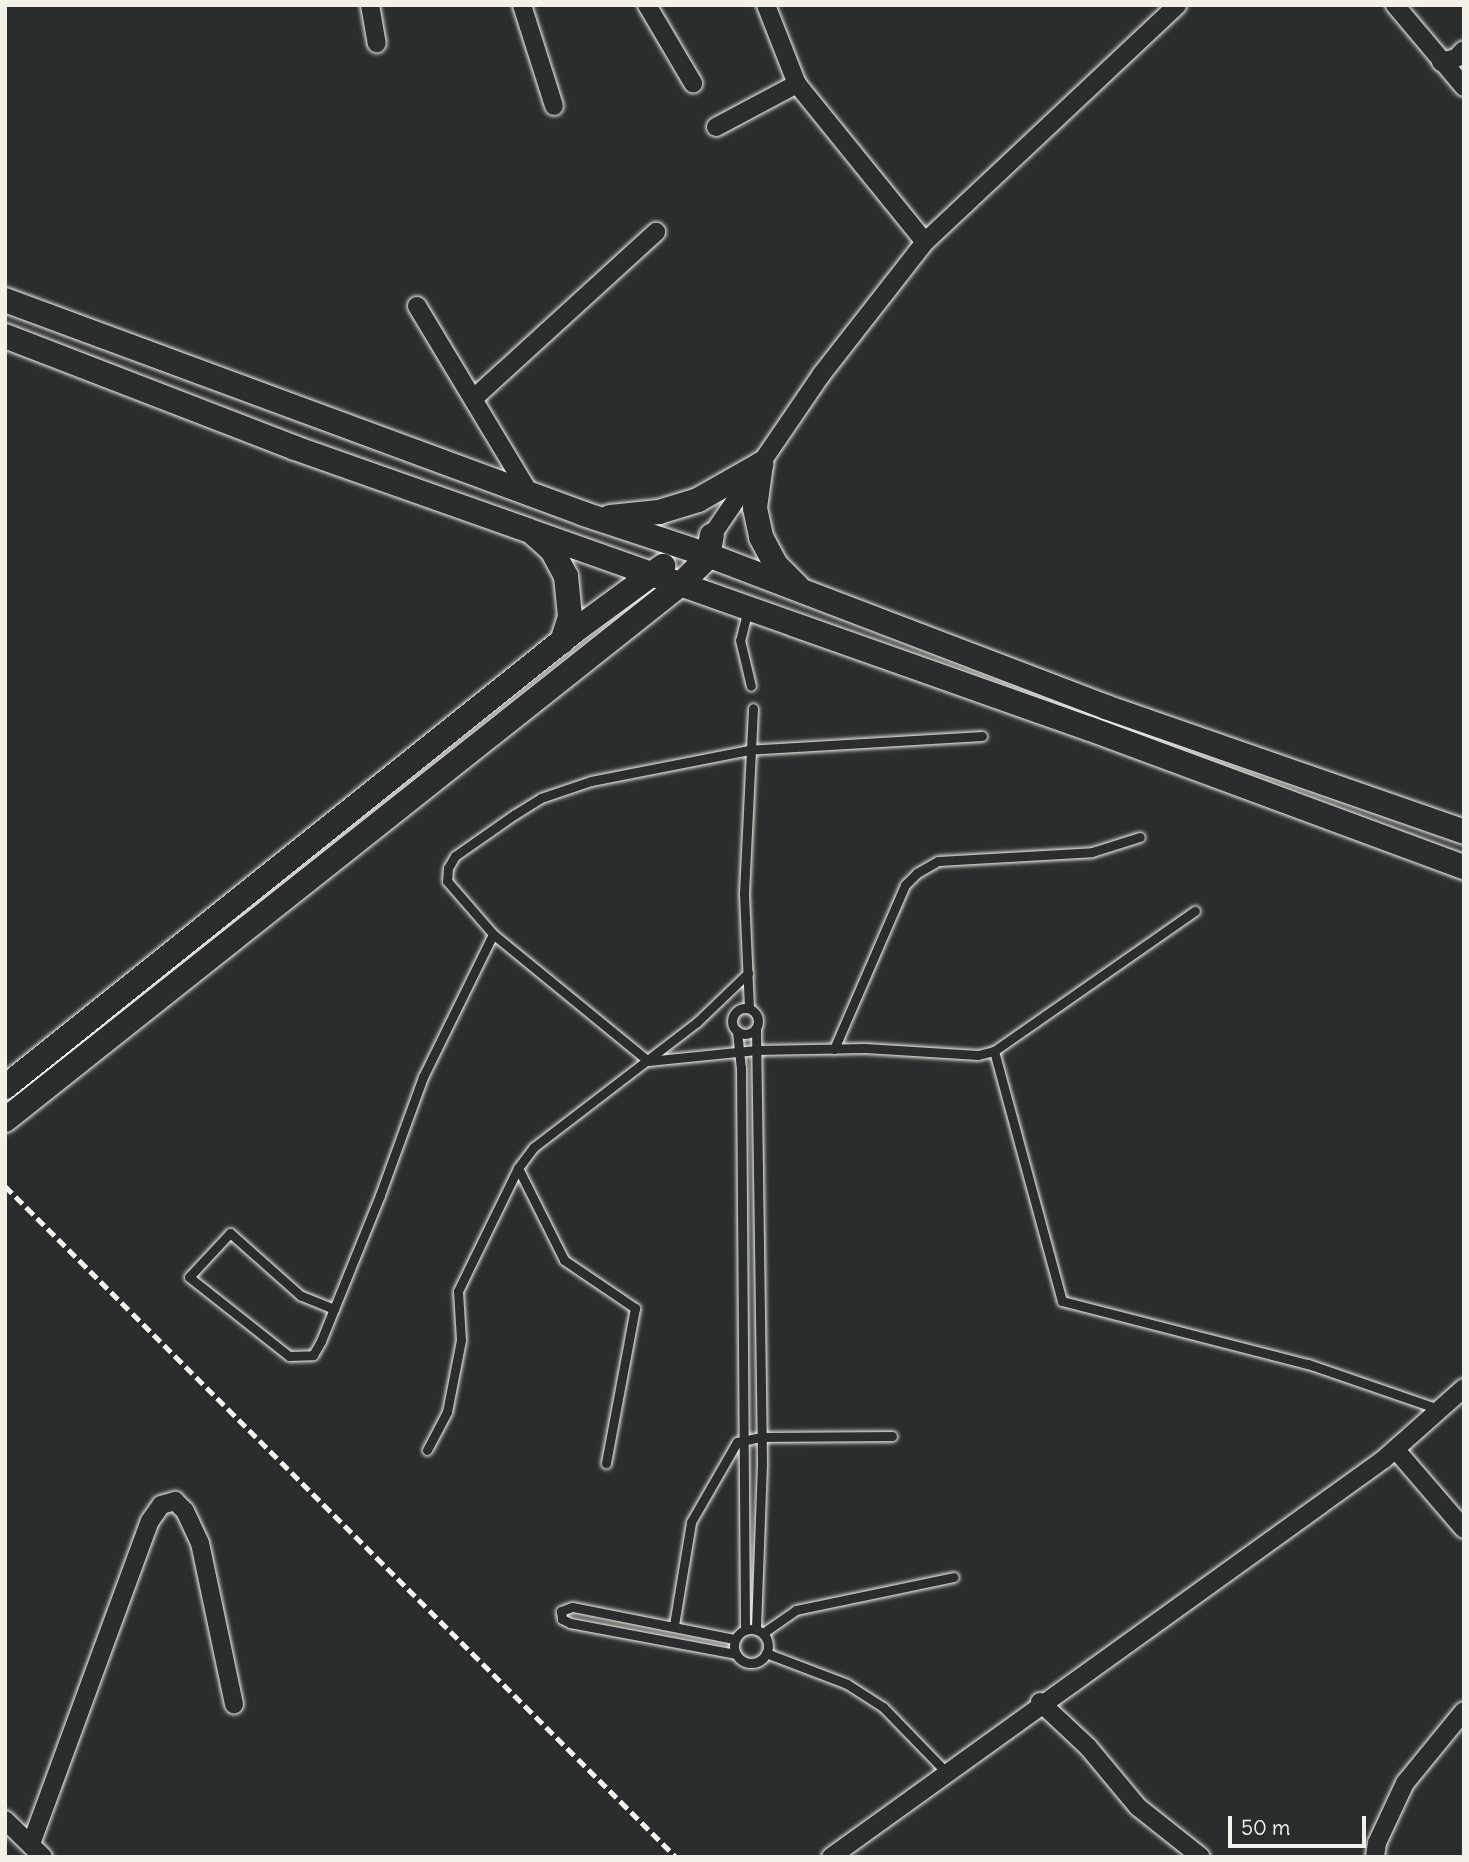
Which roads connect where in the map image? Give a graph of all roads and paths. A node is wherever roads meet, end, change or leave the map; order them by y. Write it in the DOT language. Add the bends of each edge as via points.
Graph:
graph roads {
  1 [pos="370,5"];
  2 [pos="522,5"];
  3 [pos="648,5"];
  4 [pos="766,5"];
  5 [pos="1177,5"];
  6 [pos="1395,5"];
  7 [pos="377,43"];
  8 [pos="1464,50"];
  9 [pos="1441,62"];
  10 [pos="794,75"];
  11 [pos="693,82"];
  12 [pos="1464,87"];
  13 [pos="554,106"];
  14 [pos="716,127"];
  15 [pos="656,232"];
  16 [pos="926,242"];
  17 [pos="6,300"];
  18 [pos="417,306"];
  19 [pos="16,340"];
  20 [pos="473,400"];
  21 [pos="761,464"];
  22 [pos="527,489"];
  23 [pos="584,514"];
  24 [pos="530,531"];
  25 [pos="702,547"];
  26 [pos="653,573"];
  27 [pos="682,583"];
  28 [pos="813,596"];
  29 [pos="749,607"];
  30 [pos="562,642"];
  31 [pos="751,686"];
  32 [pos="753,708"];
  33 [pos="982,736"];
  34 [pos="749,750"];
  35 [pos="1464,832"];
  36 [pos="1140,836"];
  37 [pos="1464,867"];
  38 [pos="1195,911"];
  39 [pos="493,934"];
  40 [pos="748,973"];
  41 [pos="749,1008"];
  42 [pos="756,1028"];
  43 [pos="737,1031"];
  44 [pos="834,1049"];
  45 [pos="756,1050"];
  46 [pos="740,1051"];
  47 [pos="994,1051"];
  48 [pos="648,1060"];
  49 [pos="5,1087"];
  50 [pos="5,1119"];
  51 [pos="517,1168"];
  52 [pos="334,1309"];
  53 [pos="1464,1388"];
  54 [pos="1440,1410"];
  55 [pos="892,1436"];
  56 [pos="761,1437"];
  57 [pos="743,1440"];
  58 [pos="427,1450"];
  59 [pos="1396,1450"];
  60 [pos="606,1463"];
  61 [pos="1464,1529"];
  62 [pos="954,1577"];
  63 [pos="674,1625"];
  64 [pos="745,1629"];
  65 [pos="760,1631"];
  66 [pos="734,1639"];
  67 [pos="735,1654"];
  68 [pos="766,1654"];
  69 [pos="1040,1702"];
  70 [pos="234,1704"];
  71 [pos="1464,1712"];
  72 [pos="945,1771"];
  73 [pos="5,1819"];
  74 [pos="37,1851"];
  75 [pos="831,1857"];
  76 [pos="1201,1857"];
  77 [pos="1375,1857"];
  1 -- 7 [label="street"];
  2 -- 13 [label="street"];
  3 -- 11 [label="street"];
  4 -- 10 [label="street"];
  5 -- 16 [label="street"];
  6 -- 9 [label="street"];
  8 -- 9 [label="street"];
  9 -- 12 [label="street"];
  10 -- 14 [label="street"];
  10 -- 16 [label="street"];
  15 -- 20 [label="street"];
  16 -- 21 [label="street" via="821,375"];
  17 -- 22 [label="main road"];
  18 -- 20 [label="street"];
  19 -- 24 [label="main road" via="166,401"];
  20 -- 22 [label="street"];
  21 -- 23 [label="main road" via="721,490 679,507 629,517"];
  21 -- 25 [label="street"];
  21 -- 28 [label="main road" via="755,501 761,537 781,571"];
  22 -- 23 [label="main road"];
  23 -- 25 [label="main road"];
  24 -- 26 [label="main road"];
  24 -- 30 [label="main road" via="552,550 566,576 570,617"];
  25 -- 26 [label="main road"];
  25 -- 27 [label="main road"];
  25 -- 28 [label="main road"];
  26 -- 27 [label="main road"];
  26 -- 30 [label="main road"];
  27 -- 29 [label="main road"];
  27 -- 50 [label="main road"];
  28 -- 35 [label="main road" via="1106,707"];
  29 -- 31 [label="lane" via="740,640"];
  29 -- 37 [label="main road"];
  30 -- 49 [label="main road"];
  32 -- 34 [label="lane"];
  33 -- 34 [label="lane"];
  34 -- 39 [label="lane" via="592,781 541,798 455,856 447,881"];
  34 -- 40 [label="lane" via="744,893"];
  36 -- 44 [label="lane" via="1092,852 938,861 917,873 905,885"];
  38 -- 47 [label="lane"];
  39 -- 48 [label="lane"];
  39 -- 52 [label="lane" via="413,1100"];
  40 -- 41 [label="lane"];
  40 -- 48 [label="lane"];
  41 -- 42 [label="lane" via="757,1017"];
  41 -- 43 [label="lane" via="733,1017"];
  42 -- 43 [label="lane" via="747,1034"];
  42 -- 45 [label="lane"];
  43 -- 46 [label="lane"];
  44 -- 45 [label="lane"];
  44 -- 47 [label="lane" via="978,1055"];
  45 -- 46 [label="lane"];
  45 -- 56 [label="lane"];
  46 -- 48 [label="lane"];
  46 -- 57 [label="lane"];
  47 -- 54 [label="lane" via="1062,1300 1308,1364"];
  48 -- 51 [label="lane" via="534,1147"];
  51 -- 58 [label="lane" via="458,1291 461,1340 447,1412"];
  51 -- 60 [label="lane" via="564,1260 635,1308"];
  52 -- 52 [label="lane" via="301,1296 230,1233 189,1277 289,1356 313,1355"];
  53 -- 54 [label="street"];
  54 -- 59 [label="street"];
  55 -- 56 [label="lane"];
  56 -- 57 [label="lane"];
  56 -- 65 [label="lane"];
  57 -- 63 [label="lane" via="730,1451 691,1522"];
  57 -- 64 [label="lane"];
  59 -- 61 [label="street"];
  59 -- 69 [label="street"];
  62 -- 65 [label="lane" via="796,1610"];
  63 -- 66 [label="lane"];
  63 -- 67 [label="lane" via="572,1607 564,1608 561,1616 569,1623"];
  64 -- 65 [label="lane"];
  64 -- 66 [label="lane"];
  65 -- 68 [label="lane"];
  66 -- 67 [label="lane"];
  67 -- 68 [label="lane" via="754,1663"];
  68 -- 72 [label="lane" via="847,1684 883,1707"];
  69 -- 72 [label="street"];
  69 -- 76 [label="street" via="1088,1747 1138,1807"];
  70 -- 74 [label="street" via="200,1543 186,1511 175,1501 162,1505 150,1521"];
  71 -- 77 [label="street" via="1405,1783"];
  72 -- 75 [label="street"];
  73 -- 74 [label="street"];
}
